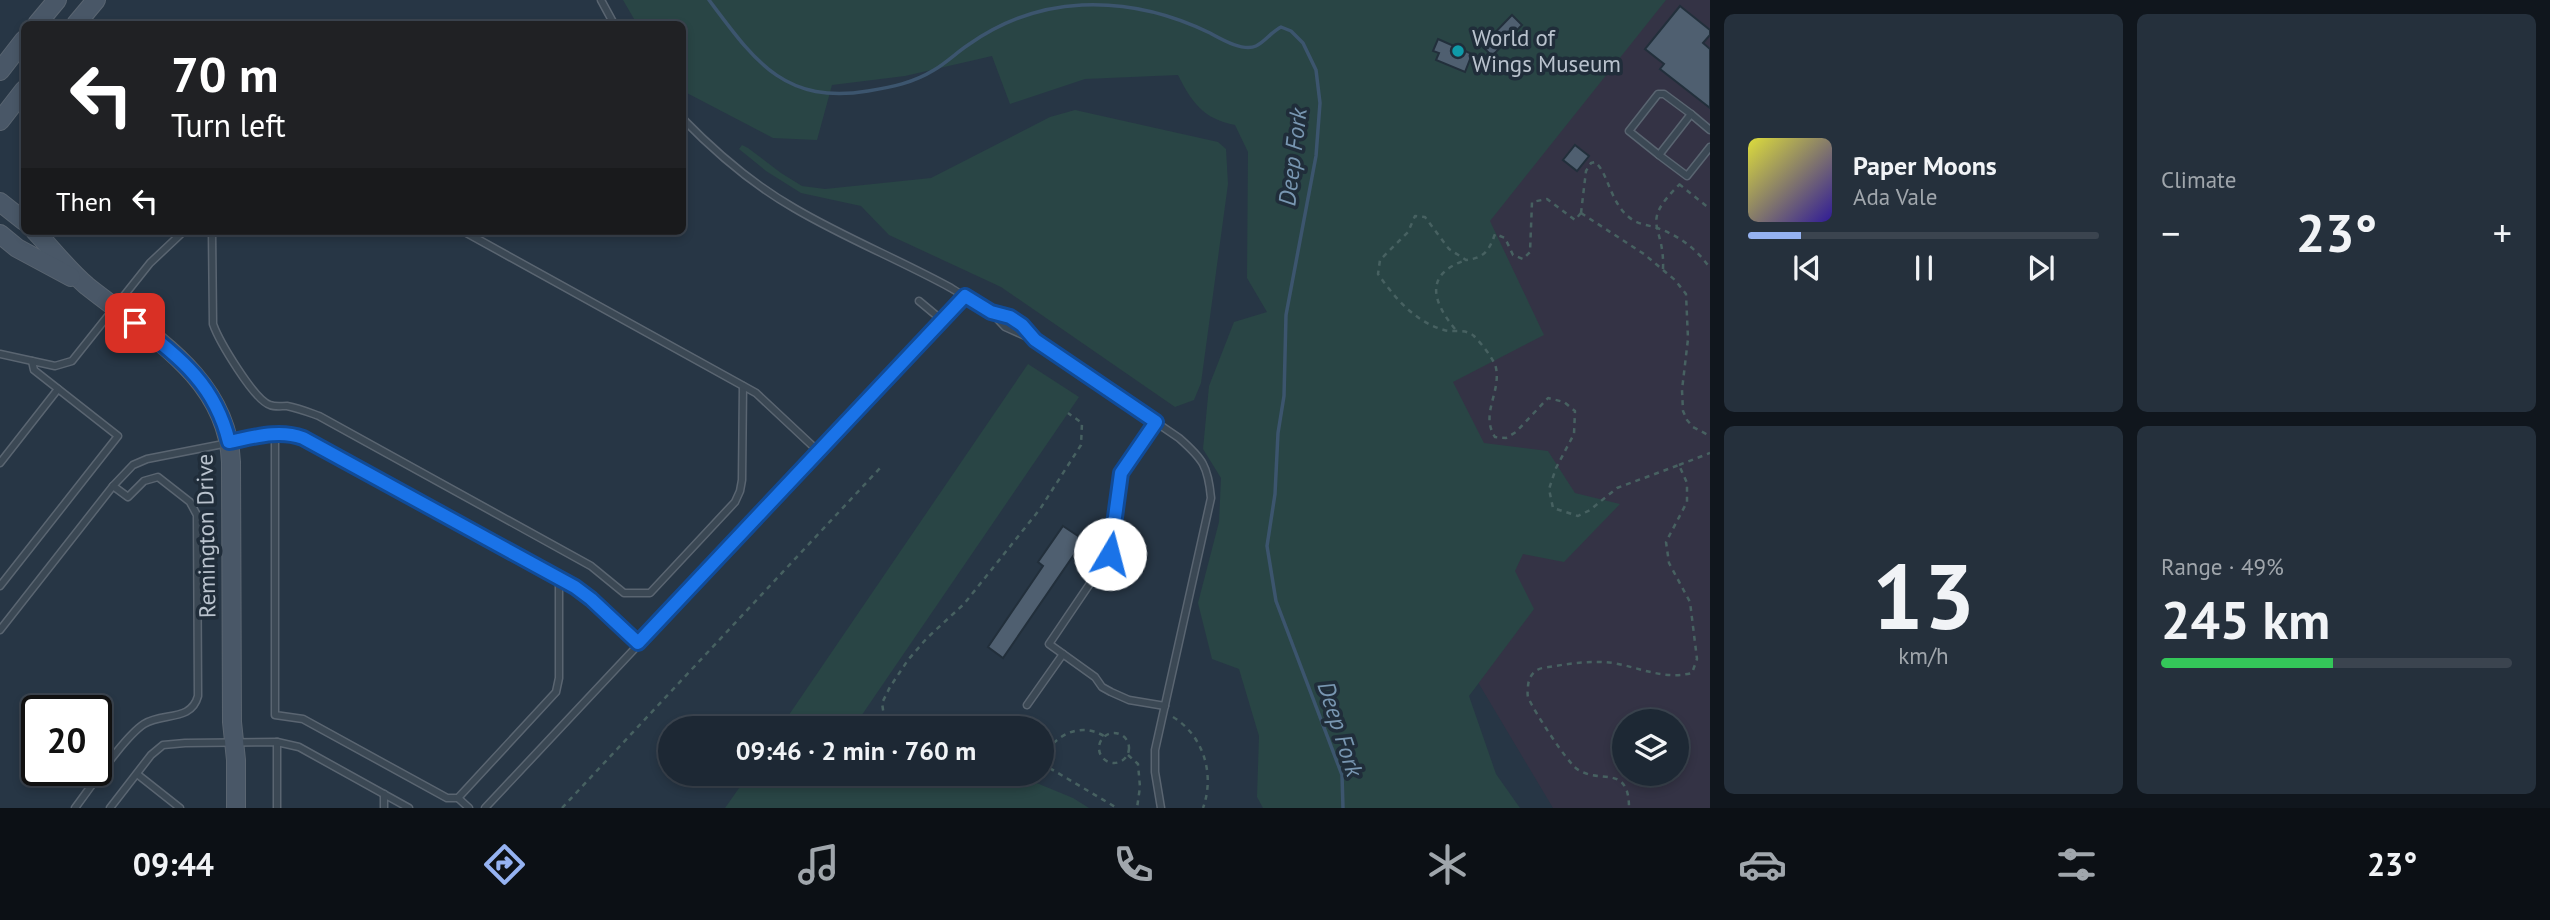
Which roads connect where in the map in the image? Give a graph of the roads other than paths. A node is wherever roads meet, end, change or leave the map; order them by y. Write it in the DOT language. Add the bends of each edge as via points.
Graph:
graph roads {
  1 [pos="57,0"];
  2 [pos="96,0"];
  3 [pos="601,0"];
  4 [pos="40,21"];
  5 [pos="78,21"];
  6 [pos="612,21"];
  7 [pos="21,44"];
  8 [pos="0,71"];
  9 [pos="21,94"];
  10 [pos="1691,114"];
  11 [pos="0,121"];
  12 [pos="686,122"];
  13 [pos="1710,130"];
  14 [pos="1710,147"];
  15 [pos="1659,155"];
  16 [pos="0,202"];
  17 [pos="21,219"];
  18 [pos="0,234"];
  19 [pos="39,235"];
  20 [pos="180,235"];
  21 [pos="212,235"];
  22 [pos="470,235"];
  23 [pos="84,283"];
  24 [pos="965,296"];
  25 [pos="919,301"];
  26 [pos="116,308"];
  27 [pos="991,312"];
  28 [pos="943,321"];
  29 [pos="1035,340"];
  30 [pos="0,354"];
  31 [pos="32,361"];
  32 [pos="743,386"];
  33 [pos="58,389"];
  34 [pos="1156,422"];
  35 [pos="275,434"];
  36 [pos="229,442"];
  37 [pos="818,451"];
  38 [pos="0,463"];
  39 [pos="113,486"];
  40 [pos="559,579"];
  41 [pos="0,586"];
  42 [pos="0,630"];
  43 [pos="638,643"];
  44 [pos="1063,654"];
  45 [pos="1027,705"];
  46 [pos="1164,710"];
  47 [pos="277,742"];
  48 [pos="234,743"];
  49 [pos="137,774"];
  50 [pos="384,794"];
  51 [pos="458,797"];
  52 [pos="75,808"];
  53 [pos="110,808"];
  54 [pos="180,808"];
  55 [pos="236,808"];
  56 [pos="277,808"];
  57 [pos="384,808"];
  58 [pos="409,808"];
  59 [pos="469,808"];
  60 [pos="485,808"];
  61 [pos="1161,808"];
  1 -- 4 [label="street"];
  2 -- 5 [label="street"];
  3 -- 6 [label="lane"];
  7 -- 8 [label="street"];
  9 -- 11 [label="street"];
  10 -- 13 [label="lane"];
  10 -- 15 [label="lane"];
  10 -- 15 [label="lane" via="1658,94 1629,131"];
  12 -- 24 [label="lane" via="723,158 773,195"];
  14 -- 15 [label="lane" via="1687,176"];
  16 -- 17 [label="street"];
  18 -- 23 [label="street, Remington Drive" via="17,248"];
  19 -- 23 [label="street, Remington Drive"];
  20 -- 26 [label="lane" via="156,256"];
  21 -- 32 [label="lane" via="213,324 261,400 319,416 591,566 624,593 650,593 735,502 742,480"];
  22 -- 32 [label="lane"];
  23 -- 26 [label="street, Remington Drive"];
  24 -- 27 [label="lane"];
  24 -- 28 [label="lane"];
  25 -- 28 [label="lane"];
  26 -- 31 [label="lane" via="68,364"];
  26 -- 36 [label="street, Remington Drive" via="201,381 219,410"];
  27 -- 29 [label="lane" via="1005,327"];
  27 -- 29 [label="lane" via="1010,317"];
  28 -- 37 [label="lane"];
  29 -- 34 [label="lane"];
  30 -- 31 [label="lane"];
  31 -- 33 [label="lane" via="34,370"];
  32 -- 37 [label="lane" via="760,396"];
  33 -- 38 [label="lane"];
  33 -- 41 [label="lane" via="118,436"];
  34 -- 44 [label="lane" via="1121,473 1110,554 1049,644"];
  34 -- 46 [label="lane" via="1196,453 1208,472 1211,498"];
  35 -- 36 [label="lane"];
  35 -- 40 [label="lane" via="303,438"];
  35 -- 51 [label="lane" via="275,715 303,719 447,798"];
  36 -- 39 [label="lane" via="147,459 133,465"];
  36 -- 48 [label="street, Remington Drive"];
  37 -- 43 [label="lane"];
  39 -- 42 [label="lane"];
  39 -- 52 [label="lane" via="128,497 144,481 158,477 196,511 198,696 187,713 159,718 137,729"];
  40 -- 43 [label="lane" via="586,595"];
  40 -- 51 [label="lane" via="556,692"];
  43 -- 60 [label="lane"];
  44 -- 45 [label="lane"];
  44 -- 46 [label="lane" via="1111,692"];
  46 -- 61 [label="lane" via="1154,772"];
  47 -- 48 [label="lane"];
  47 -- 50 [label="lane" via="299,747"];
  47 -- 56 [label="lane"];
  48 -- 49 [label="lane" via="172,743 157,749"];
  48 -- 55 [label="street, Remington Drive"];
  49 -- 53 [label="lane"];
  49 -- 54 [label="lane"];
  50 -- 57 [label="lane"];
  50 -- 58 [label="lane"];
  51 -- 59 [label="lane"];
}
